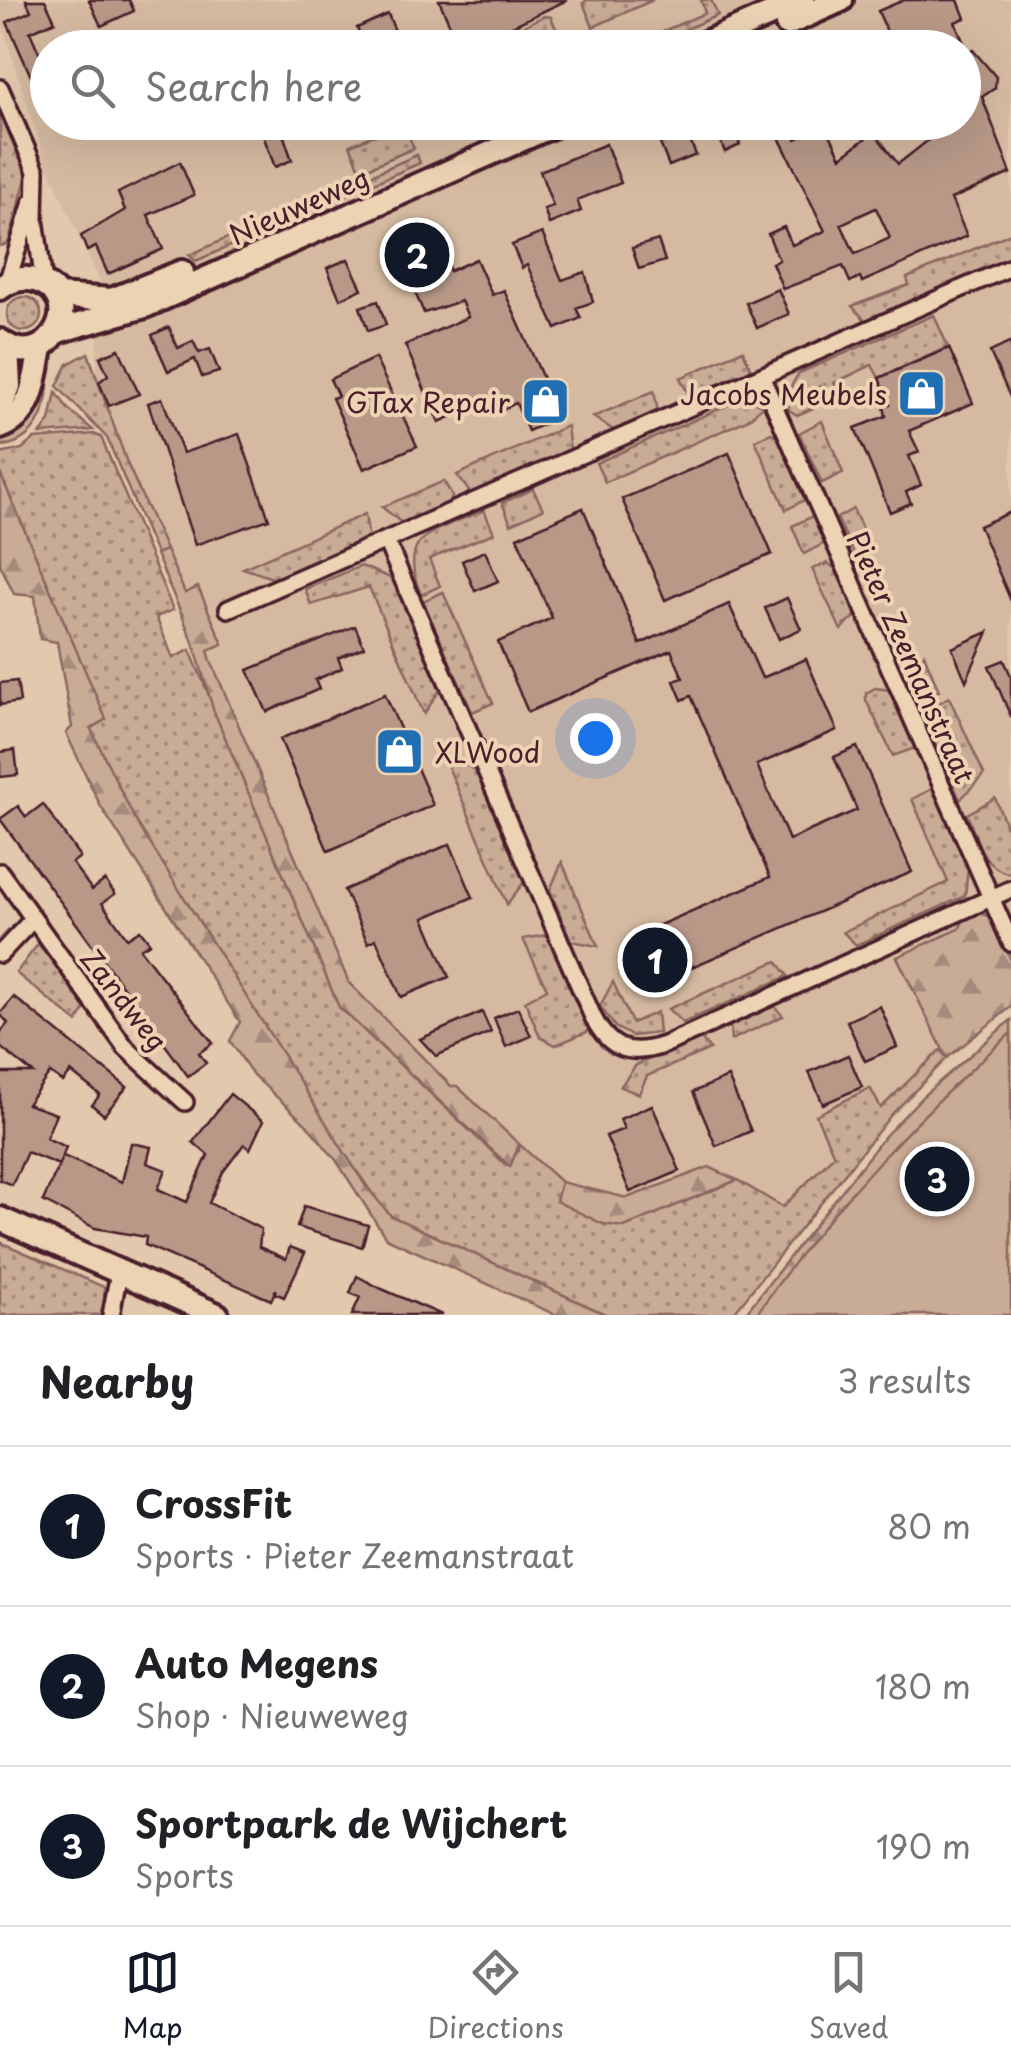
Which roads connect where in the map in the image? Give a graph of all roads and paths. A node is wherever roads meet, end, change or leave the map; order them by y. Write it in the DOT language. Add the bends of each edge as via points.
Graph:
graph roads {
  1 [pos="803,0"];
  2 [pos="841,0"];
  3 [pos="735,30"];
  4 [pos="774,30"];
  5 [pos="0,88"];
  6 [pos="483,140"];
  7 [pos="520,140"];
  8 [pos="34,199"];
  9 [pos="1011,268"];
  10 [pos="4,286"];
  11 [pos="50,290"];
  12 [pos="58,331"];
  13 [pos="3,344"];
  14 [pos="40,348"];
  15 [pos="762,378"];
  16 [pos="0,408"];
  17 [pos="0,427"];
  18 [pos="387,543"];
  19 [pos="228,609"];
  20 [pos="0,872"];
  21 [pos="1011,890"];
  22 [pos="990,898"];
  23 [pos="33,919"];
  24 [pos="1011,942"];
  25 [pos="0,954"];
  26 [pos="185,1102"];
  27 [pos="0,1219"];
  28 [pos="119,1272"];
  29 [pos="111,1315"];
  30 [pos="218,1315"];
  1 -- 3 [label="street"];
  2 -- 4 [label="street"];
  5 -- 8 [label="street" via="34,165"];
  6 -- 11 [label="street, Nieuweweg" via="134,293 100,302"];
  7 -- 12 [label="street, Nieuweweg" via="145,306"];
  8 -- 10 [label="street"];
  8 -- 11 [label="street"];
  9 -- 15 [label="street"];
  10 -- 11 [label="street, Nieuweweg" via="26,278"];
  11 -- 12 [label="street" via="62,313"];
  12 -- 14 [label="street"];
  13 -- 14 [label="street"];
  13 -- 16 [label="street" via="9,386"];
  14 -- 17 [label="street" via="27,404"];
  15 -- 18 [label="street"];
  15 -- 22 [label="street, Pieter Zeemanstraat"];
  18 -- 19 [label="street"];
  18 -- 22 [label="street" via="593,1017 614,1046 636,1052 664,1045"];
  20 -- 23 [label="street, Zandweg"];
  21 -- 22 [label="street"];
  22 -- 24 [label="street, Pieter Zeemanstraat"];
  23 -- 25 [label="street"];
  23 -- 26 [label="street, Zandweg" via="126,1048"];
  27 -- 28 [label="street"];
  28 -- 29 [label="street"];
  28 -- 30 [label="street"];
}
